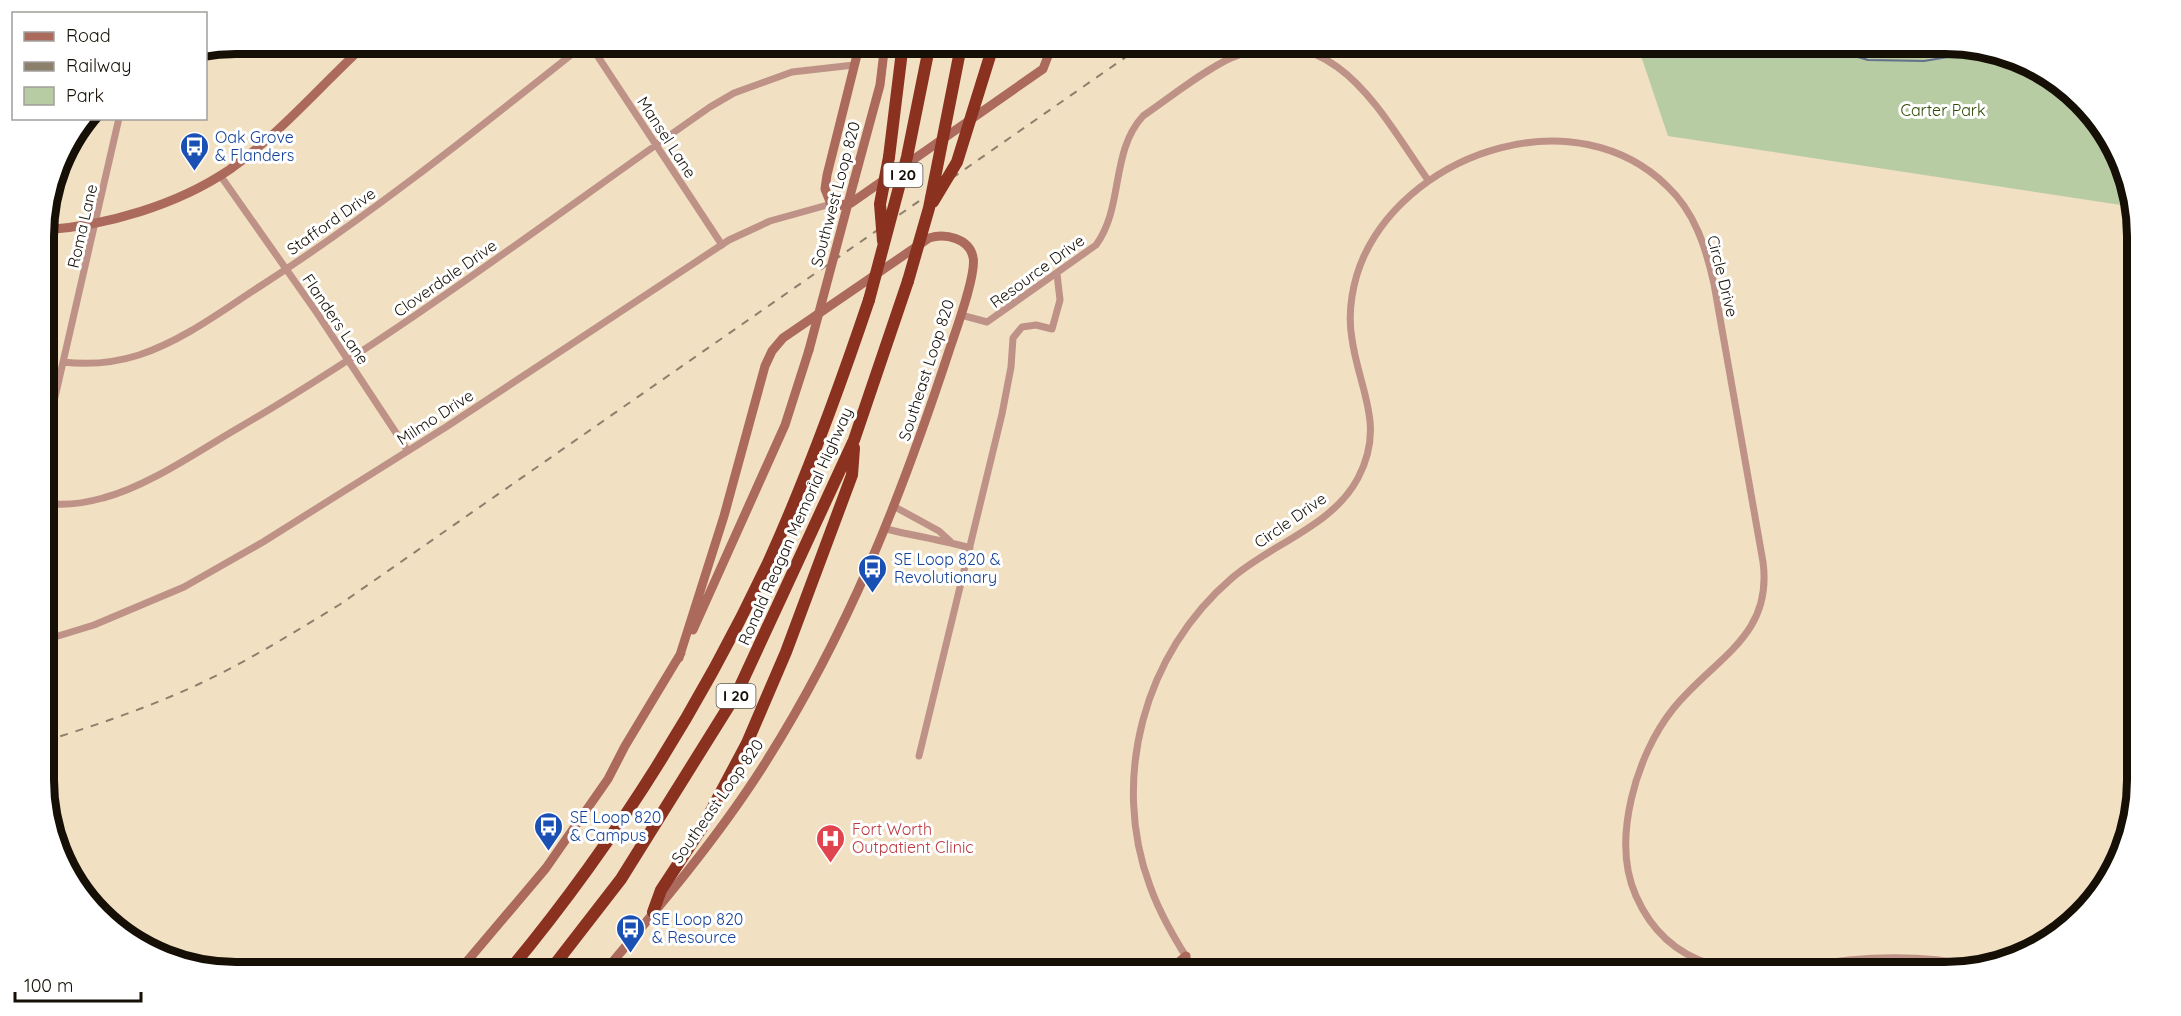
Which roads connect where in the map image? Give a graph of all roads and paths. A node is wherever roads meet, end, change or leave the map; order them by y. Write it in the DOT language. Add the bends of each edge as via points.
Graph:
graph roads {
  1 [pos="356,54"];
  2 [pos="575,54"];
  3 [pos="595,54"];
  4 [pos="857,54"];
  5 [pos="884,54"];
  6 [pos="902,54"];
  7 [pos="927,54"];
  8 [pos="960,54"];
  9 [pos="991,54"];
  10 [pos="1049,54"];
  11 [pos="1242,54"];
  12 [pos="1312,54"];
  13 [pos="854,65"];
  14 [pos="119,120"];
  15 [pos="655,145"];
  16 [pos="219,175"];
  17 [pos="1428,180"];
  18 [pos="831,204"];
  19 [pos="929,208"];
  20 [pos="97,222"];
  21 [pos="54,228"];
  22 [pos="722,245"];
  23 [pos="884,251"];
  24 [pos="286,269"];
  25 [pos="1057,274"];
  26 [pos="961,315"];
  27 [pos="809,350"];
  28 [pos="348,360"];
  29 [pos="63,362"];
  30 [pos="54,401"];
  31 [pos="854,440"];
  32 [pos="408,451"];
  33 [pos="54,503"];
  34 [pos="895,507"];
  35 [pos="886,530"];
  36 [pos="950,541"];
  37 [pos="970,548"];
  38 [pos="54,637"];
  39 [pos="678,658"];
  40 [pos="919,756"];
  41 [pos="653,912"];
  42 [pos="1186,956"];
  43 [pos="466,962"];
  44 [pos="515,962"];
  45 [pos="557,962"];
  46 [pos="612,962"];
  47 [pos="1179,962"];
  48 [pos="1190,962"];
  49 [pos="1706,962"];
  50 [pos="1839,962"];
  51 [pos="1956,962"];
  1 -- 16 [label="main road" via="262,143"];
  2 -- 24 [label="street, Stafford Drive" via="335,237"];
  3 -- 15 [label="street, Mansel Lane"];
  4 -- 13 [label="main road"];
  5 -- 27 [label="main road, Southwest Loop 820, bridge" via="880,85"];
  6 -- 23 [label="highway, bridge" via="880,204"];
  7 -- 23 [label="highway, Ronald Reagan Memorial Highway / I 20, bridge"];
  8 -- 19 [label="highway, Ronald Reagan Memorial Highway / I 20, bridge"];
  9 -- 19 [label="highway, bridge" via="957,162"];
  10 -- 18 [label="main road" via="1043,69 851,203"];
  11 -- 25 [label="street, Resource Drive" via="1228,59 1133,126 1103,236"];
  12 -- 17 [label="street, Resource Drive" via="1339,65 1360,85"];
  13 -- 15 [label="street, Cloverdale Drive" via="792,72 734,93"];
  13 -- 18 [label="main road" via="827,175 825,189"];
  14 -- 20 [label="street, Roma Lane"];
  15 -- 22 [label="street, Mansel Lane"];
  15 -- 28 [label="street, Cloverdale Drive"];
  16 -- 20 [label="main road" via="162,203"];
  16 -- 24 [label="street, Flanders Lane"];
  17 -- 42 [label="street, Circle Drive" via="1390,214 1373,237 1356,283 1351,305 1352,340 1372,423 1367,457 1359,477 1326,515 1252,563 1207,602 1164,664 1145,710 1132,784 1136,832 1149,885"];
  17 -- 49 [label="street, Circle Drive" via="1460,162 1512,144 1589,144 1632,160 1666,185 1691,216 1708,260 1763,562 1764,591 1755,622 1744,639 1673,709 1644,762 1627,819 1625,845 1627,870 1642,910 1676,949"];
  18 -- 22 [label="street, Milmo Drive" via="770,221"];
  19 -- 31 [label="highway, Ronald Reagan Memorial Highway / I 20, bridge"];
  20 -- 21 [label="main road"];
  20 -- 29 [label="street, Roma Lane"];
  22 -- 32 [label="street, Milmo Drive"];
  23 -- 44 [label="highway, Ronald Reagan Memorial Highway / I 20, bridge" via="815,453 734,630 625,814"];
  24 -- 28 [label="street, Flanders Lane"];
  24 -- 29 [label="street, Stafford Drive" via="168,344 112,361 88,365"];
  25 -- 26 [label="street, Resource Drive" via="987,322"];
  25 -- 37 [label="street" via="1060,300 1052,329 1022,327 1013,338 1002,414"];
  26 -- 34 [label="main road, Southeast Loop 820"];
  26 -- 39 [label="main road, Southeast Loop 820" via="973,256 960,241 939,235 919,244 783,338 772,351 711,562"];
  27 -- 39 [label="main road, Southeast Loop 820" via="785,425 708,600"];
  28 -- 32 [label="street, Flanders Lane"];
  28 -- 33 [label="street, Cloverdale Drive" via="295,395 126,489 104,498"];
  29 -- 30 [label="street, Roma Lane"];
  31 -- 41 [label="highway" via="852,475 767,698 725,787 662,890"];
  31 -- 45 [label="highway, Ronald Reagan Memorial Highway / I 20" via="737,693 621,879"];
  32 -- 38 [label="street, Milmo Drive" via="184,587"];
  34 -- 35 [label="main road, Southeast Loop 820"];
  34 -- 36 [label="street"];
  35 -- 36 [label="street"];
  35 -- 41 [label="main road, Southeast Loop 820" via="847,618 762,768"];
  36 -- 37 [label="street"];
  37 -- 40 [label="street"];
  39 -- 43 [label="main road, Southeast Loop 820" via="608,779 546,868"];
  41 -- 46 [label="main road, Southeast Loop 820"];
  42 -- 47 [label="main road"];
  42 -- 48 [label="street, Circle Drive"];
  50 -- 51 [label="street, Circle Drive" via="1886,957"];
}
